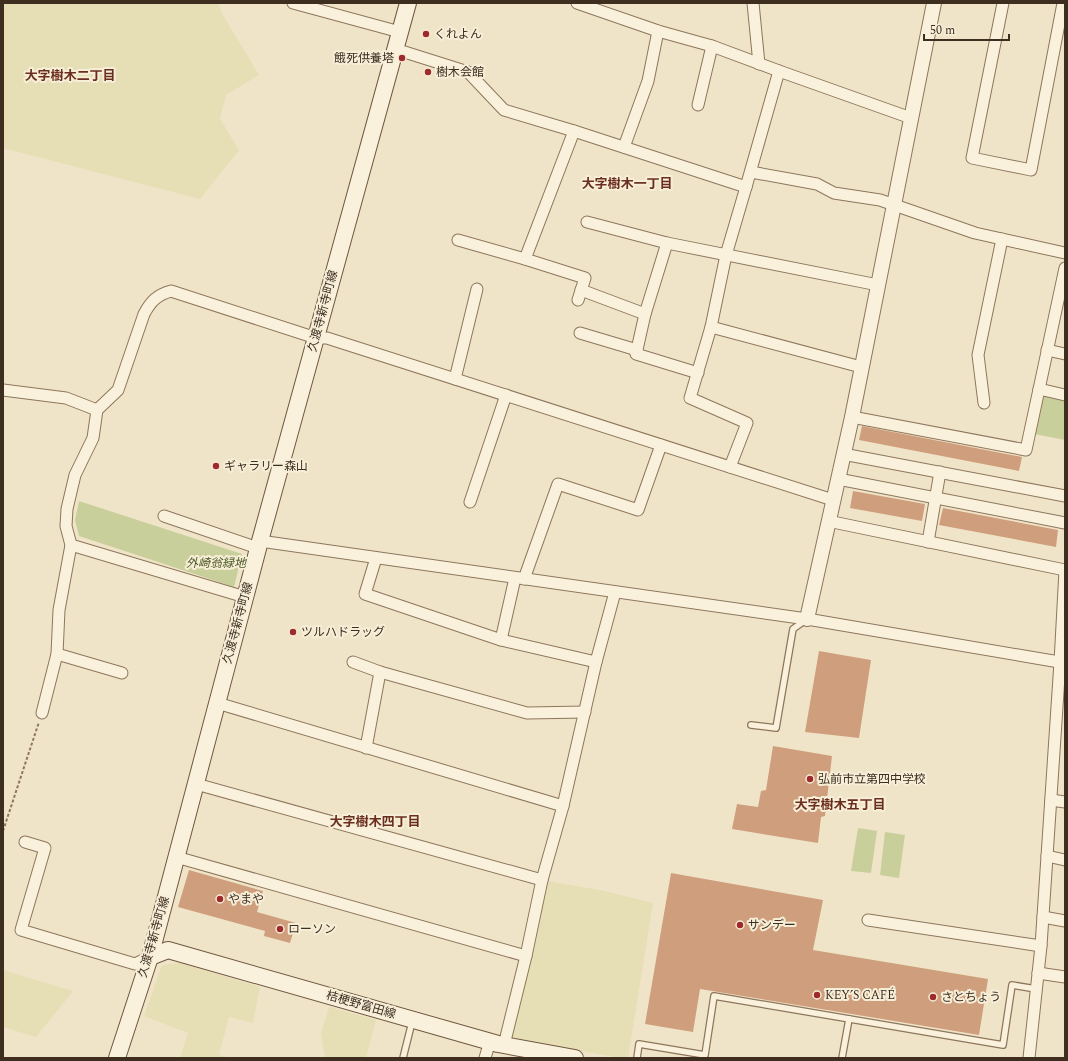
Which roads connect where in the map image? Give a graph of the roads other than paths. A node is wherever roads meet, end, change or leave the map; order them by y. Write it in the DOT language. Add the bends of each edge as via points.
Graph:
graph roads {
  1 [pos="293,3"];
  2 [pos="408,3"];
  3 [pos="577,3"];
  4 [pos="753,3"];
  5 [pos="934,3"];
  6 [pos="1003,3"];
  7 [pos="1063,3"];
  8 [pos="658,31"];
  9 [pos="400,32"];
  10 [pos="712,46"];
  11 [pos="395,49"];
  12 [pos="759,64"];
  13 [pos="779,71"];
  14 [pos="698,105"];
  15 [pos="911,118"];
  16 [pos="574,131"];
  17 [pos="624,147"];
  18 [pos="751,172"];
  19 [pos="746,187"];
  20 [pos="894,205"];
  21 [pos="587,222"];
  22 [pos="1002,239"];
  23 [pos="458,240"];
  24 [pos="667,243"];
  25 [pos="1065,253"];
  26 [pos="726,255"];
  27 [pos="525,260"];
  28 [pos="1065,268"];
  29 [pos="878,285"];
  30 [pos="477,289"];
  31 [pos="645,314"];
  32 [pos="711,327"];
  33 [pos="580,333"];
  34 [pos="316,338"];
  35 [pos="637,350"];
  36 [pos="1047,350"];
  37 [pos="1065,354"];
  38 [pos="862,367"];
  39 [pos="698,373"];
  40 [pos="455,379"];
  41 [pos="1039,389"];
  42 [pos="3,390"];
  43 [pos="506,395"];
  44 [pos="1065,395"];
  45 [pos="984,403"];
  46 [pos="97,410"];
  47 [pos="852,417"];
  48 [pos="661,445"];
  49 [pos="843,454"];
  50 [pos="730,467"];
  51 [pos="940,472"];
  52 [pos="838,479"];
  53 [pos="1065,496"];
  54 [pos="936,498"];
  55 [pos="833,500"];
  56 [pos="470,502"];
  57 [pos="164,516"];
  58 [pos="828,521"];
  59 [pos="1065,523"];
  60 [pos="928,542"];
  61 [pos="259,544"];
  62 [pos="71,545"];
  63 [pos="376,558"];
  64 [pos="1065,570"];
  65 [pos="520,578"];
  66 [pos="615,592"];
  67 [pos="245,597"];
  68 [pos="807,619"];
  69 [pos="501,640"];
  70 [pos="57,654"];
  71 [pos="353,662"];
  72 [pos="596,662"];
  73 [pos="1063,663"];
  74 [pos="380,672"];
  75 [pos="122,673"];
  76 [pos="217,703"];
  77 [pos="585,712"];
  78 [pos="42,713"];
  79 [pos="751,725"];
  80 [pos="366,748"];
  81 [pos="196,784"];
  82 [pos="1051,800"];
  83 [pos="1065,802"];
  84 [pos="563,806"];
  85 [pos="25,842"];
  86 [pos="1047,856"];
  87 [pos="176,857"];
  88 [pos="1065,860"];
  89 [pos="542,880"];
  90 [pos="1043,917"];
  91 [pos="868,920"];
  92 [pos="1065,921"];
  93 [pos="1041,946"];
  94 [pos="526,956"];
  95 [pos="150,957"];
  96 [pos="1038,973"];
  97 [pos="1065,977"];
  98 [pos="1036,989"];
  99 [pos="413,1019"];
  100 [pos="849,1019"];
  101 [pos="497,1043"];
  102 [pos="117,1058"];
  103 [pos="403,1058"];
  104 [pos="485,1058"];
  105 [pos="575,1058"];
  106 [pos="637,1058"];
  107 [pos="842,1058"];
  108 [pos="1029,1058"];
  1 -- 9 [label="street"];
  2 -- 9 [label="main road, 久渡寺新寺町線"];
  3 -- 8 [label="street"];
  4 -- 12 [label="street"];
  5 -- 15 [label="street"];
  6 -- 7 [label="street" via="972,158 1031,170"];
  8 -- 10 [label="street"];
  8 -- 17 [label="street" via="648,81"];
  9 -- 11 [label="main road, 久渡寺新寺町線"];
  10 -- 12 [label="street"];
  10 -- 14 [label="street"];
  11 -- 16 [label="street" via="468,72 504,110"];
  11 -- 34 [label="main road, 久渡寺新寺町線"];
  12 -- 13 [label="street"];
  13 -- 15 [label="street"];
  13 -- 18 [label="street"];
  15 -- 20 [label="street"];
  16 -- 17 [label="street"];
  16 -- 27 [label="street"];
  17 -- 19 [label="street"];
  18 -- 19 [label="street"];
  18 -- 20 [label="street" via="817,184 834,193 880,200"];
  19 -- 26 [label="street"];
  20 -- 22 [label="street" via="976,234"];
  20 -- 29 [label="street"];
  21 -- 24 [label="street"];
  22 -- 25 [label="street"];
  22 -- 45 [label="street" via="978,355"];
  23 -- 27 [label="street"];
  24 -- 26 [label="street"];
  24 -- 31 [label="street"];
  26 -- 29 [label="street"];
  26 -- 32 [label="street"];
  27 -- 31 [label="street" via="584,278 579,295"];
  28 -- 36 [label="street"];
  29 -- 38 [label="street"];
  30 -- 40 [label="street"];
  31 -- 35 [label="street"];
  32 -- 38 [label="street"];
  32 -- 39 [label="street"];
  33 -- 35 [label="street"];
  34 -- 40 [label="street" via="327,338"];
  34 -- 46 [label="street" via="171,291 160,294 144,314 118,390"];
  34 -- 61 [label="main road, 久渡寺新寺町線"];
  35 -- 39 [label="street" via="636,354"];
  36 -- 37 [label="street"];
  36 -- 41 [label="street"];
  38 -- 47 [label="street"];
  39 -- 50 [label="street" via="690,398 747,423"];
  40 -- 43 [label="street"];
  41 -- 44 [label="street"];
  41 -- 47 [label="street" via="1026,450"];
  42 -- 46 [label="street" via="66,398"];
  43 -- 48 [label="street"];
  43 -- 56 [label="street"];
  46 -- 62 [label="street" via="93,438 75,475 67,508 66,526"];
  47 -- 49 [label="street"];
  48 -- 50 [label="street"];
  48 -- 65 [label="street" via="638,510 558,484"];
  49 -- 51 [label="street"];
  49 -- 52 [label="street"];
  50 -- 55 [label="street"];
  51 -- 53 [label="street"];
  51 -- 54 [label="street"];
  52 -- 54 [label="street"];
  52 -- 55 [label="street"];
  54 -- 59 [label="street"];
  54 -- 60 [label="street"];
  55 -- 58 [label="street"];
  57 -- 61 [label="street"];
  58 -- 60 [label="street"];
  58 -- 68 [label="street"];
  60 -- 64 [label="street"];
  61 -- 63 [label="street"];
  61 -- 67 [label="main road, 久渡寺新寺町線"];
  62 -- 67 [label="street"];
  62 -- 70 [label="street" via="59,610"];
  63 -- 65 [label="street"];
  63 -- 69 [label="street" via="365,594"];
  64 -- 73 [label="street"];
  65 -- 66 [label="street"];
  65 -- 69 [label="street"];
  66 -- 68 [label="street"];
  66 -- 72 [label="street"];
  67 -- 76 [label="main road, 久渡寺新寺町線"];
  68 -- 73 [label="street"];
  68 -- 79 [label="lane" via="793,629 776,728"];
  69 -- 72 [label="street"];
  70 -- 75 [label="street"];
  70 -- 78 [label="street"];
  71 -- 74 [label="street"];
  72 -- 77 [label="street"];
  73 -- 82 [label="street"];
  74 -- 77 [label="street" via="527,713"];
  74 -- 80 [label="street"];
  76 -- 80 [label="street"];
  76 -- 81 [label="main road, 久渡寺新寺町線"];
  77 -- 84 [label="street"];
  80 -- 84 [label="street"];
  81 -- 87 [label="main road, 久渡寺新寺町線"];
  81 -- 89 [label="street"];
  82 -- 83 [label="street"];
  82 -- 86 [label="street"];
  84 -- 89 [label="street"];
  85 -- 95 [label="street" via="45,848 22,930 134,964"];
  86 -- 88 [label="street"];
  86 -- 90 [label="street"];
  87 -- 94 [label="street"];
  87 -- 95 [label="main road, 久渡寺新寺町線"];
  89 -- 94 [label="street"];
  90 -- 92 [label="street"];
  90 -- 93 [label="street"];
  91 -- 93 [label="street"];
  93 -- 96 [label="street"];
  94 -- 101 [label="street"];
  95 -- 99 [label="main road, 桔梗野富田線" via="168,950"];
  95 -- 102 [label="main road, 久渡寺新寺町線"];
  96 -- 97 [label="street"];
  96 -- 98 [label="street"];
  98 -- 100 [label="lane" via="1012,985 1003,1045"];
  98 -- 108 [label="street"];
  99 -- 101 [label="main road, 桔梗野富田線"];
  99 -- 103 [label="lane"];
  100 -- 106 [label="lane" via="714,996 705,1055 639,1044"];
  100 -- 107 [label="lane"];
  101 -- 104 [label="street"];
  101 -- 105 [label="main road, 桔梗野富田線"];
}
